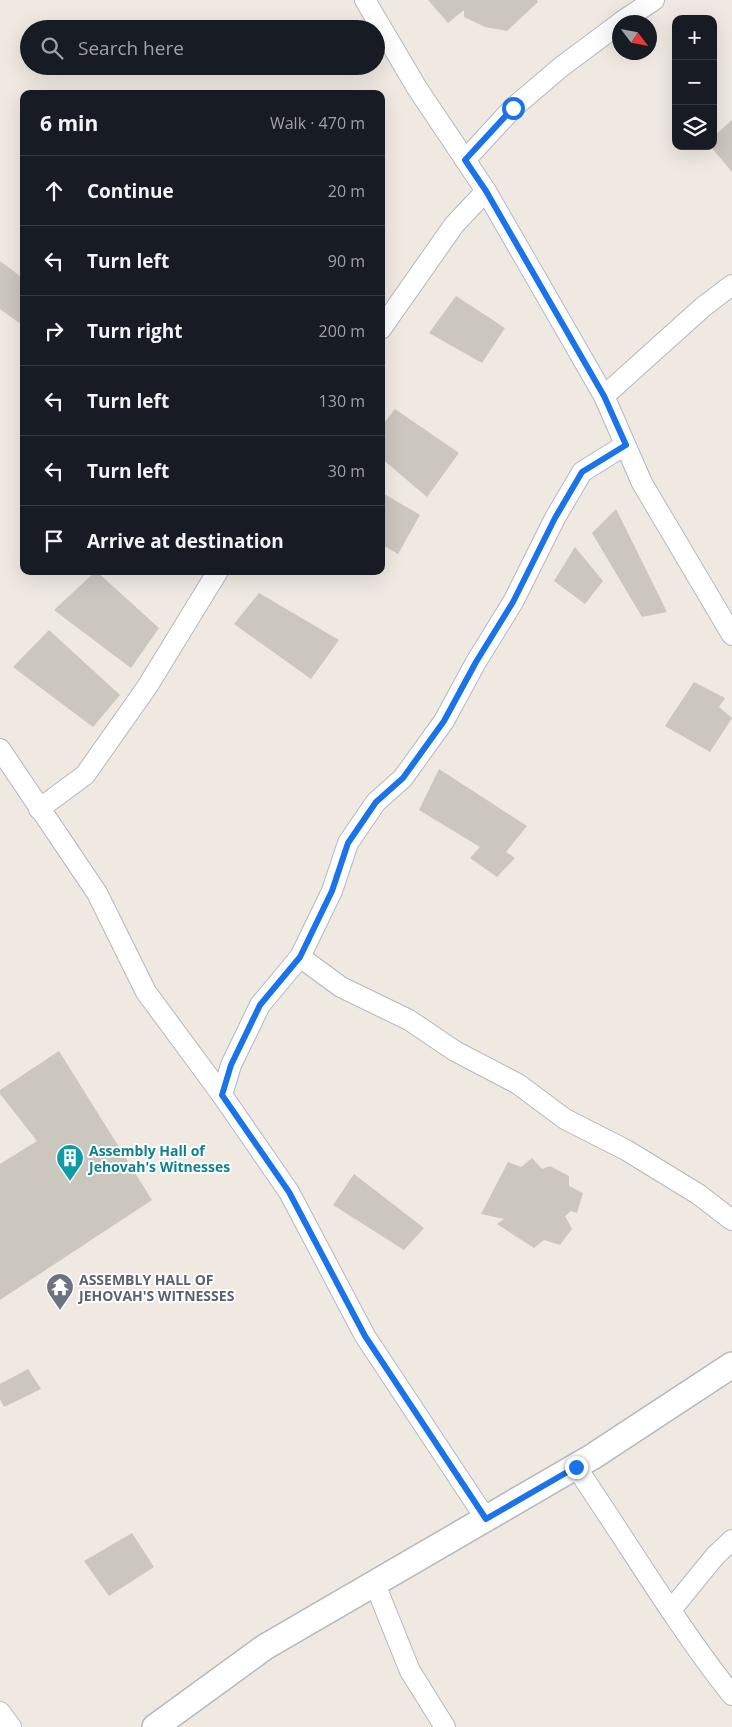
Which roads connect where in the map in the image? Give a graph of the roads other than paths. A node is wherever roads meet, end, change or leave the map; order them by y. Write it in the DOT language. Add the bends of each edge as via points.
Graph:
graph roads {
  1 [pos="365,0"];
  2 [pos="654,0"];
  3 [pos="632,15"];
  4 [pos="377,20"];
  5 [pos="612,29"];
  6 [pos="385,34"];
  7 [pos="465,160"];
  8 [pos="486,191"];
  9 [pos="732,285"];
  10 [pos="385,323"];
  11 [pos="604,396"];
  12 [pos="626,445"];
  13 [pos="216,575"];
  14 [pos="731,631"];
  15 [pos="0,749"];
  16 [pos="39,809"];
  17 [pos="300,957"];
  18 [pos="222,1095"];
  19 [pos="732,1220"];
  20 [pos="732,1364"];
  21 [pos="576,1467"];
  22 [pos="486,1519"];
  23 [pos="732,1540"];
  24 [pos="375,1584"];
  25 [pos="671,1610"];
  26 [pos="732,1695"];
  27 [pos="0,1712"];
  28 [pos="11,1727"];
  29 [pos="155,1727"];
  30 [pos="445,1727"];
  1 -- 4 [label="street"];
  2 -- 3 [label="street"];
  5 -- 7 [label="street" via="513,108"];
  6 -- 7 [label="street"];
  7 -- 8 [label="street"];
  8 -- 10 [label="street" via="454,225"];
  8 -- 11 [label="street"];
  9 -- 11 [label="street"];
  11 -- 12 [label="street"];
  12 -- 14 [label="street" via="642,483"];
  12 -- 17 [label="street" via="582,472 513,602 444,721 403,778 376,802 348,843 332,891"];
  13 -- 16 [label="street" via="148,687 85,775"];
  15 -- 16 [label="street"];
  16 -- 18 [label="street" via="97,893 146,992"];
  17 -- 18 [label="street" via="260,1005 231,1065"];
  17 -- 19 [label="street" via="341,986 410,1020 455,1051 518,1084 566,1119 626,1150 698,1194"];
  18 -- 22 [label="street" via="289,1192 365,1336"];
  20 -- 21 [label="street"];
  21 -- 22 [label="street"];
  21 -- 25 [label="street"];
  22 -- 24 [label="street"];
  23 -- 25 [label="street"];
  24 -- 29 [label="street" via="265,1647"];
  24 -- 30 [label="street" via="410,1671"];
  25 -- 26 [label="street"];
  27 -- 28 [label="street"];
}
